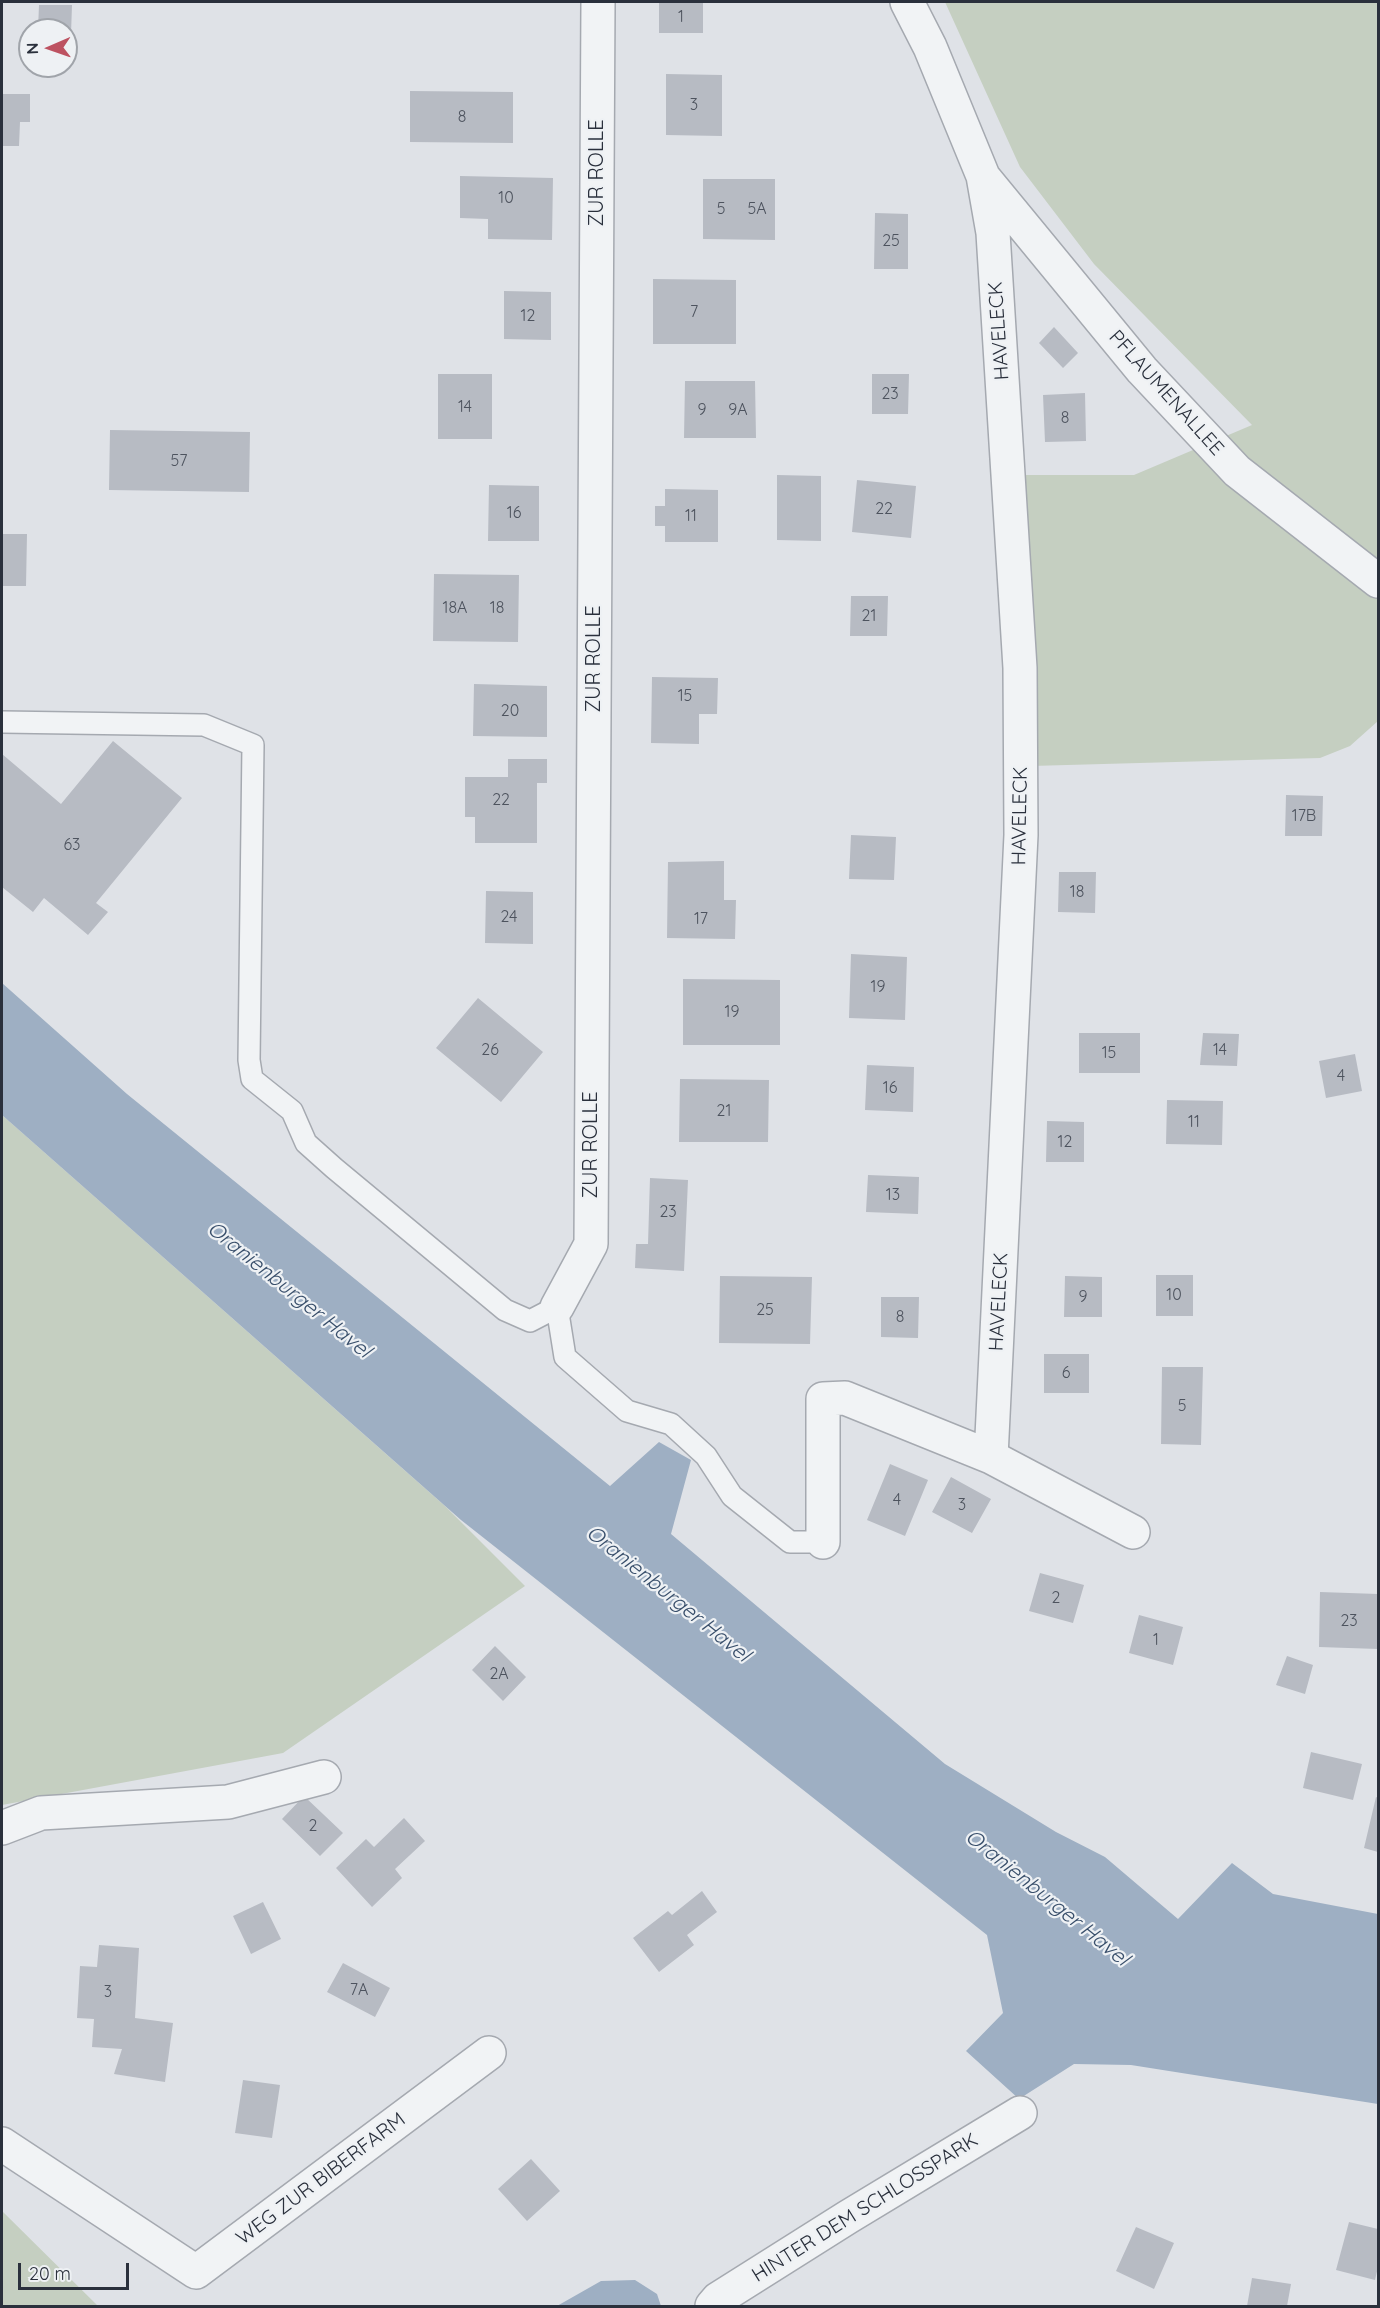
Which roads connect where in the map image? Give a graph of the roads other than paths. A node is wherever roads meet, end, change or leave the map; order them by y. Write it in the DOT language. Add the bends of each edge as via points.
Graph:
graph roads {
  1 [pos="598,2"];
  2 [pos="907,2"];
  3 [pos="983,176"];
  4 [pos="1378,581"];
  5 [pos="2,722"];
  6 [pos="556,1307"];
  7 [pos="991,1457"];
  8 [pos="1133,1532"];
  9 [pos="823,1542"];
  10 [pos="324,1777"];
  11 [pos="2,1828"];
  12 [pos="489,2053"];
  13 [pos="1020,2113"];
  14 [pos="2,2144"];
  15 [pos="712,2307"];
  1 -- 6 [label="street, ZUR ROLLE" via="591,1244"];
  2 -- 3 [label="street" via="930,47"];
  3 -- 4 [label="street, PFLAUMENALLEE" via="1142,370 1237,471"];
  3 -- 7 [label="street, HAVELECK" via="993,233 1020,668 1021,823"];
  5 -- 6 [label="lane" via="204,725 253,745 249,1060 252,1079 292,1111 306,1143 505,1310 530,1321"];
  6 -- 9 [label="lane" via="565,1357 574,1365 627,1411 671,1424 706,1456 732,1496 790,1542"];
  7 -- 8 [label="street"];
  7 -- 9 [label="street" via="845,1398 823,1399"];
  10 -- 11 [label="street" via="228,1802 41,1813"];
  12 -- 14 [label="street, WEG ZUR BIBERFARM" via="196,2272"];
  13 -- 15 [label="street, HINTER DEM SCHLOSSPARK" via="848,2217 718,2299"];
}
